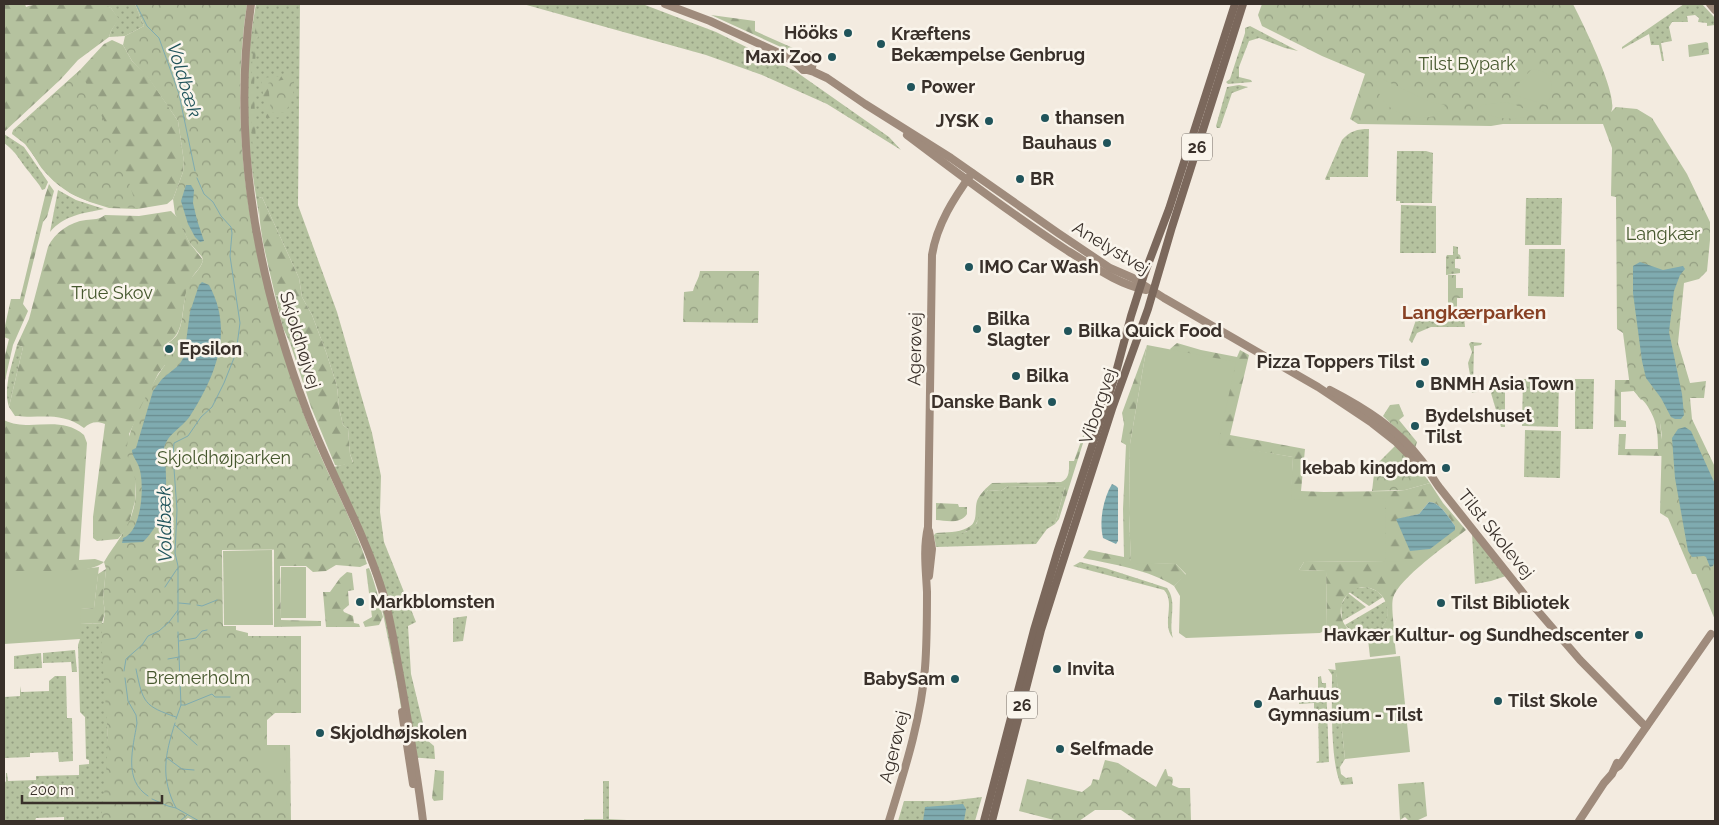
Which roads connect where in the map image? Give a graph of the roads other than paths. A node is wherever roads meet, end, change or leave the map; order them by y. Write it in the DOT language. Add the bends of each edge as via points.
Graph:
graph roads {
  1 [pos="251,4"];
  2 [pos="666,4"];
  3 [pos="1235,4"];
  4 [pos="1243,4"];
  5 [pos="1710,4"];
  6 [pos="1715,10"];
  7 [pos="781,54"];
  8 [pos="802,56"];
  9 [pos="814,61"];
  10 [pos="799,65"];
  11 [pos="807,70"];
  12 [pos="827,78"];
  13 [pos="970,177"];
  14 [pos="1141,286"];
  15 [pos="1153,292"];
  16 [pos="1713,631"];
  17 [pos="1646,726"];
  18 [pos="422,821"];
  19 [pos="889,821"];
  20 [pos="984,821"];
  21 [pos="992,821"];
  22 [pos="1579,821"];
  1 -- 18 [label="street, Skjoldhøjvej" via="244,58 244,140 256,227 279,328 307,411 382,589"];
  2 -- 7 [label="street"];
  3 -- 14 [label="main road, Viborgvej / 26"];
  4 -- 15 [label="main road, Viborgvej / 26"];
  5 -- 6 [label="street"];
  7 -- 8 [label="street"];
  7 -- 10 [label="street"];
  8 -- 9 [label="street" via="809,55"];
  8 -- 10 [label="street"];
  9 -- 11 [label="street"];
  9 -- 12 [label="street, Anelystvej"];
  10 -- 11 [label="street"];
  11 -- 12 [label="street, Anelystvej"];
  12 -- 13 [label="street, Anelystvej" via="935,148"];
  13 -- 14 [label="street, Anelystvej" via="1025,222 1096,268 1126,284"];
  13 -- 19 [label="street, Agerøvej" via="941,222 932,255 925,667 910,746"];
  14 -- 15 [label="street, Anelystvej"];
  14 -- 20 [label="main road, Viborgvej / 26" via="1043,599"];
  15 -- 17 [label="street, Tilst Skolevej" via="1318,387 1372,423 1426,469 1569,647"];
  15 -- 21 [label="main road, Viborgvej / 26" via="1048,606"];
  16 -- 17 [label="street"];
  17 -- 22 [label="street"];
}
